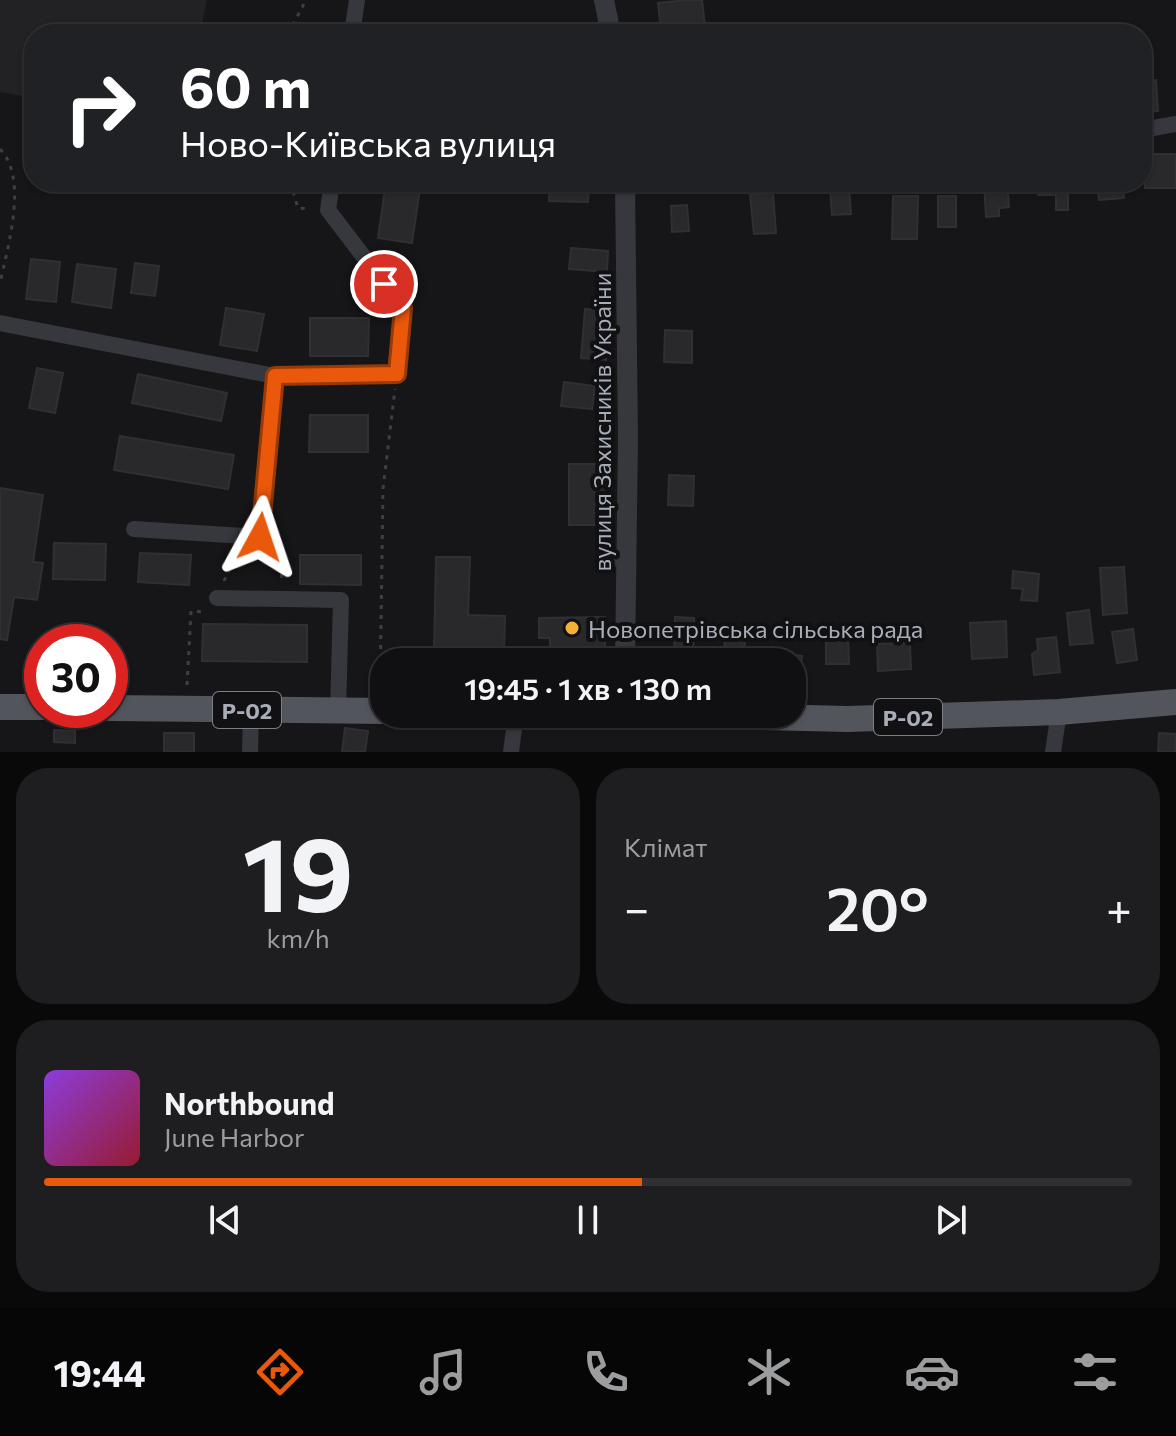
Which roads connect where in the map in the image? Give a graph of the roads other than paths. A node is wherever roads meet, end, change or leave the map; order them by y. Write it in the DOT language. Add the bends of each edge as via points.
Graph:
graph roads {
  1 [pos="357,0"];
  2 [pos="604,0"];
  3 [pos="353,24"];
  4 [pos="609,24"];
  5 [pos="1176,124"];
  6 [pos="1152,128"];
  7 [pos="331,192"];
  8 [pos="625,192"];
  9 [pos="0,323"];
  10 [pos="275,376"];
  11 [pos="134,529"];
  12 [pos="217,598"];
  13 [pos="624,648"];
  14 [pos="1176,702"];
  15 [pos="0,707"];
  16 [pos="24,707"];
  17 [pos="128,708"];
  18 [pos="251,710"];
  19 [pos="338,711"];
  20 [pos="370,711"];
  21 [pos="1059,712"];
  22 [pos="806,718"];
  23 [pos="514,728"];
  24 [pos="250,752"];
  25 [pos="511,752"];
  26 [pos="1053,752"];
  1 -- 3 [label="street"];
  2 -- 4 [label="street"];
  5 -- 6 [label="street"];
  7 -- 10 [label="street" via="328,210 403,308 397,374"];
  8 -- 13 [label="street, вулиця Захисників України" via="628,285 620,562"];
  9 -- 10 [label="street"];
  10 -- 11 [label="street" via="260,537"];
  12 -- 19 [label="street" via="341,600"];
  14 -- 21 [label="main road, Р-02"];
  15 -- 16 [label="main road"];
  17 -- 18 [label="main road, Р-02"];
  18 -- 19 [label="main road, Р-02"];
  18 -- 24 [label="street"];
  19 -- 20 [label="main road, Р-02"];
  21 -- 22 [label="main road, Р-02"];
  21 -- 26 [label="street"];
  23 -- 25 [label="street"];
}
